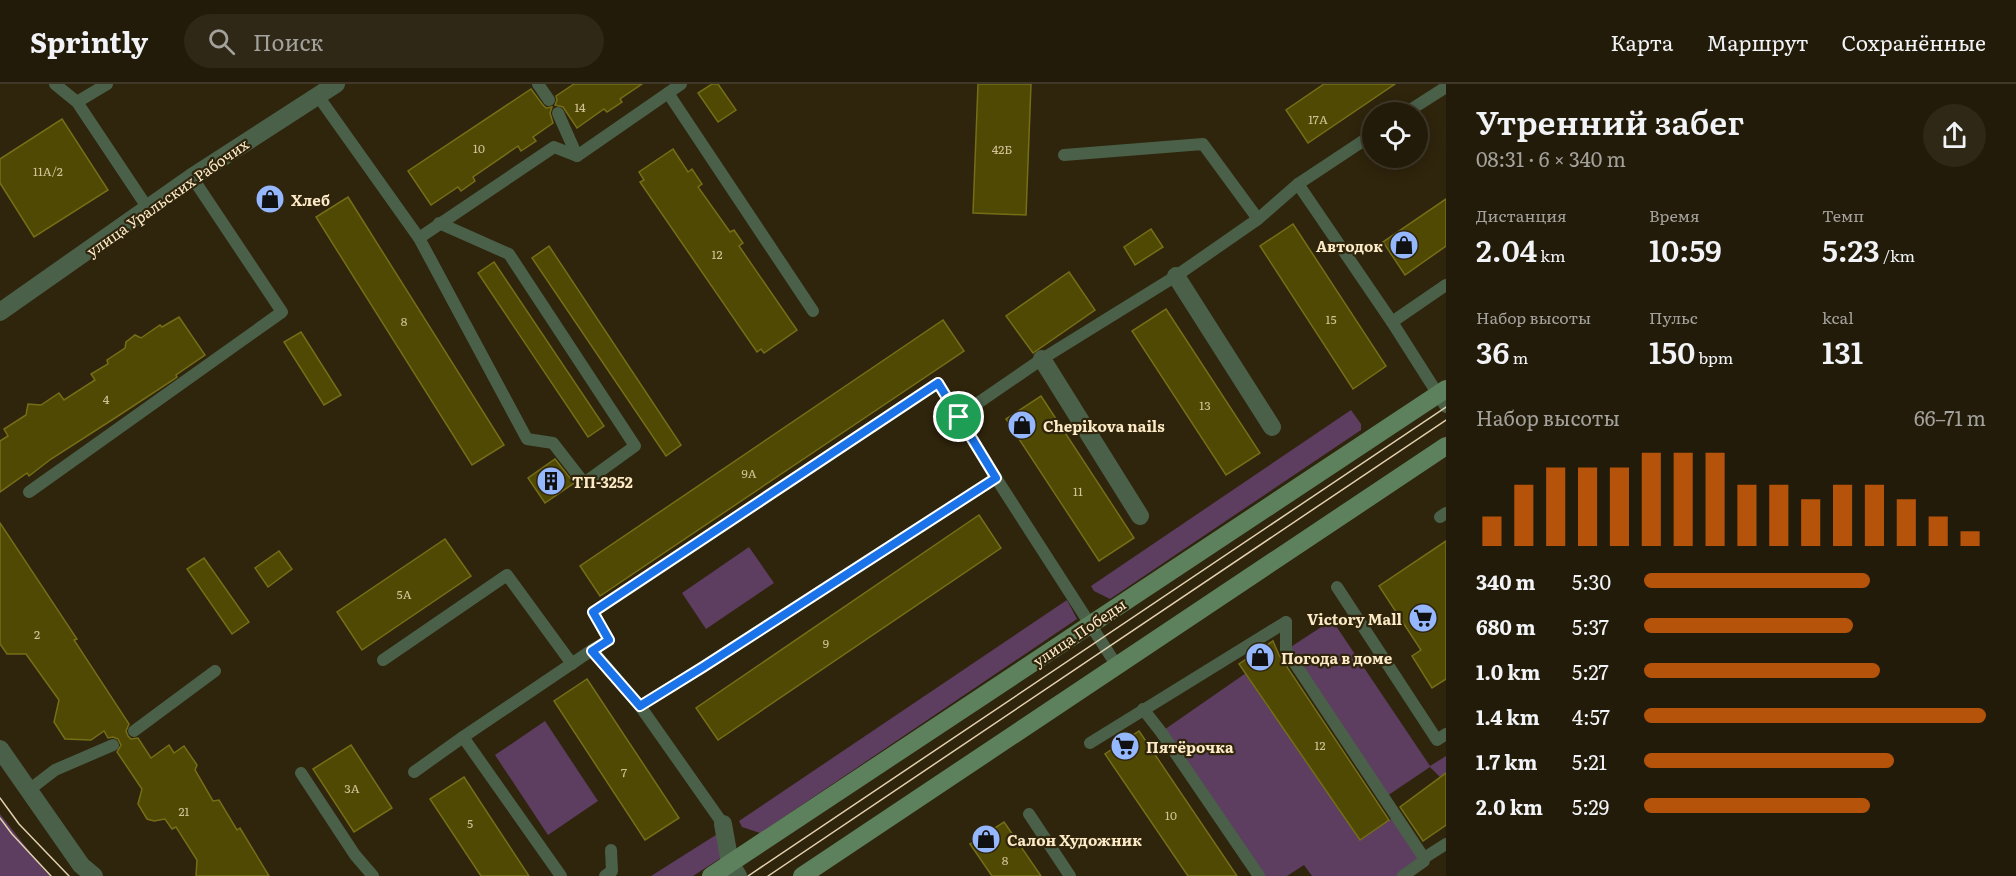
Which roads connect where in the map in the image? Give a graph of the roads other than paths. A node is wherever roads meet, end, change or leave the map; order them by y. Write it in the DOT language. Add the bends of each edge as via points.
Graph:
graph roads {
  1 [pos="55,84"];
  2 [pos="107,84"];
  3 [pos="336,84"];
  4 [pos="538,84"];
  5 [pos="681,84"];
  6 [pos="1446,87"];
  7 [pos="668,93"];
  8 [pos="318,96"];
  9 [pos="549,100"];
  10 [pos="77,102"];
  11 [pos="1423,102"];
  12 [pos="558,113"];
  13 [pos="1362,142"];
  14 [pos="1064,155"];
  15 [pos="577,156"];
  16 [pos="192,177"];
  17 [pos="1298,184"];
  18 [pos="147,207"];
  19 [pos="1258,219"];
  20 [pos="440,223"];
  21 [pos="419,238"];
  22 [pos="1176,276"];
  23 [pos="1446,285"];
  24 [pos="813,311"];
  25 [pos="0,312"];
  26 [pos="1392,322"];
  27 [pos="1042,359"];
  28 [pos="1443,397"];
  29 [pos="959,417"];
  30 [pos="1272,427"];
  31 [pos="1446,446"];
  32 [pos="996,478"];
  33 [pos="29,492"];
  34 [pos="1140,516"];
  35 [pos="1337,587"];
  36 [pos="1091,624"];
  37 [pos="592,651"];
  38 [pos="383,660"];
  39 [pos="572,664"];
  40 [pos="1117,666"];
  41 [pos="215,671"];
  42 [pos="640,706"];
  43 [pos="1143,710"];
  44 [pos="134,731"];
  45 [pos="1446,734"];
  46 [pos="463,737"];
  47 [pos="1090,743"];
  48 [pos="113,745"];
  49 [pos="0,749"];
  50 [pos="414,772"];
  51 [pos="301,773"];
  52 [pos="29,790"];
  53 [pos="1029,814"];
  54 [pos="723,824"];
  55 [pos="1446,844"];
  56 [pos="611,850"];
  57 [pos="1424,858"];
  58 [pos="734,870"];
  59 [pos="93,876"];
  60 [pos="373,876"];
  61 [pos="561,876"];
  62 [pos="605,876"];
  63 [pos="711,876"];
  64 [pos="802,876"];
  65 [pos="1070,876"];
  66 [pos="1259,876"];
  67 [pos="1403,876"];
  1 -- 10 [label="lane"];
  2 -- 10 [label="lane"];
  3 -- 8 [label="street, улица Уральских Рабочих"];
  4 -- 9 [label="lane"];
  5 -- 7 [label="lane"];
  6 -- 11 [label="lane"];
  7 -- 15 [label="lane"];
  7 -- 24 [label="lane"];
  8 -- 16 [label="street, улица Уральских Рабочих"];
  8 -- 21 [label="lane"];
  10 -- 18 [label="lane"];
  12 -- 15 [label="lane"];
  13 -- 17 [label="lane"];
  14 -- 19 [label="lane" via="1203,144"];
  15 -- 20 [label="lane" via="554,147"];
  16 -- 18 [label="street, улица Уральских Рабочих"];
  16 -- 33 [label="lane" via="282,312"];
  17 -- 19 [label="lane"];
  17 -- 26 [label="lane"];
  18 -- 25 [label="street, улица Уральских Рабочих"];
  19 -- 22 [label="lane"];
  20 -- 21 [label="lane"];
  20 -- 21 [label="lane" via="509,254 635,446 584,483 553,443 527,439"];
  22 -- 27 [label="lane"];
  22 -- 30 [label="street"];
  23 -- 26 [label="lane"];
  26 -- 28 [label="lane"];
  27 -- 29 [label="lane"];
  27 -- 34 [label="street"];
  28 -- 36 [label="main road, улица Победы"];
  29 -- 32 [label="lane"];
  29 -- 37 [label="lane" via="938,383 593,612 609,640"];
  31 -- 40 [label="main road"];
  32 -- 36 [label="lane"];
  32 -- 42 [label="lane"];
  35 -- 45 [label="lane" via="1437,740"];
  36 -- 40 [label="lane"];
  36 -- 58 [label="main road, улица Победы"];
  37 -- 39 [label="lane"];
  37 -- 42 [label="lane"];
  38 -- 39 [label="lane" via="507,575"];
  39 -- 46 [label="lane"];
  40 -- 64 [label="main road"];
  41 -- 44 [label="lane"];
  42 -- 54 [label="lane"];
  43 -- 47 [label="lane"];
  43 -- 57 [label="lane" via="1286,622 1286,651"];
  43 -- 66 [label="lane"];
  46 -- 50 [label="lane"];
  46 -- 61 [label="lane"];
  48 -- 52 [label="lane" via="56,770"];
  49 -- 52 [label="street"];
  51 -- 60 [label="lane"];
  52 -- 59 [label="street" via="81,865"];
  53 -- 65 [label="lane"];
  54 -- 58 [label="street"];
  55 -- 57 [label="lane"];
  56 -- 62 [label="lane" via="612,871"];
  57 -- 67 [label="lane"];
  58 -- 63 [label="main road, улица Победы"];
}
